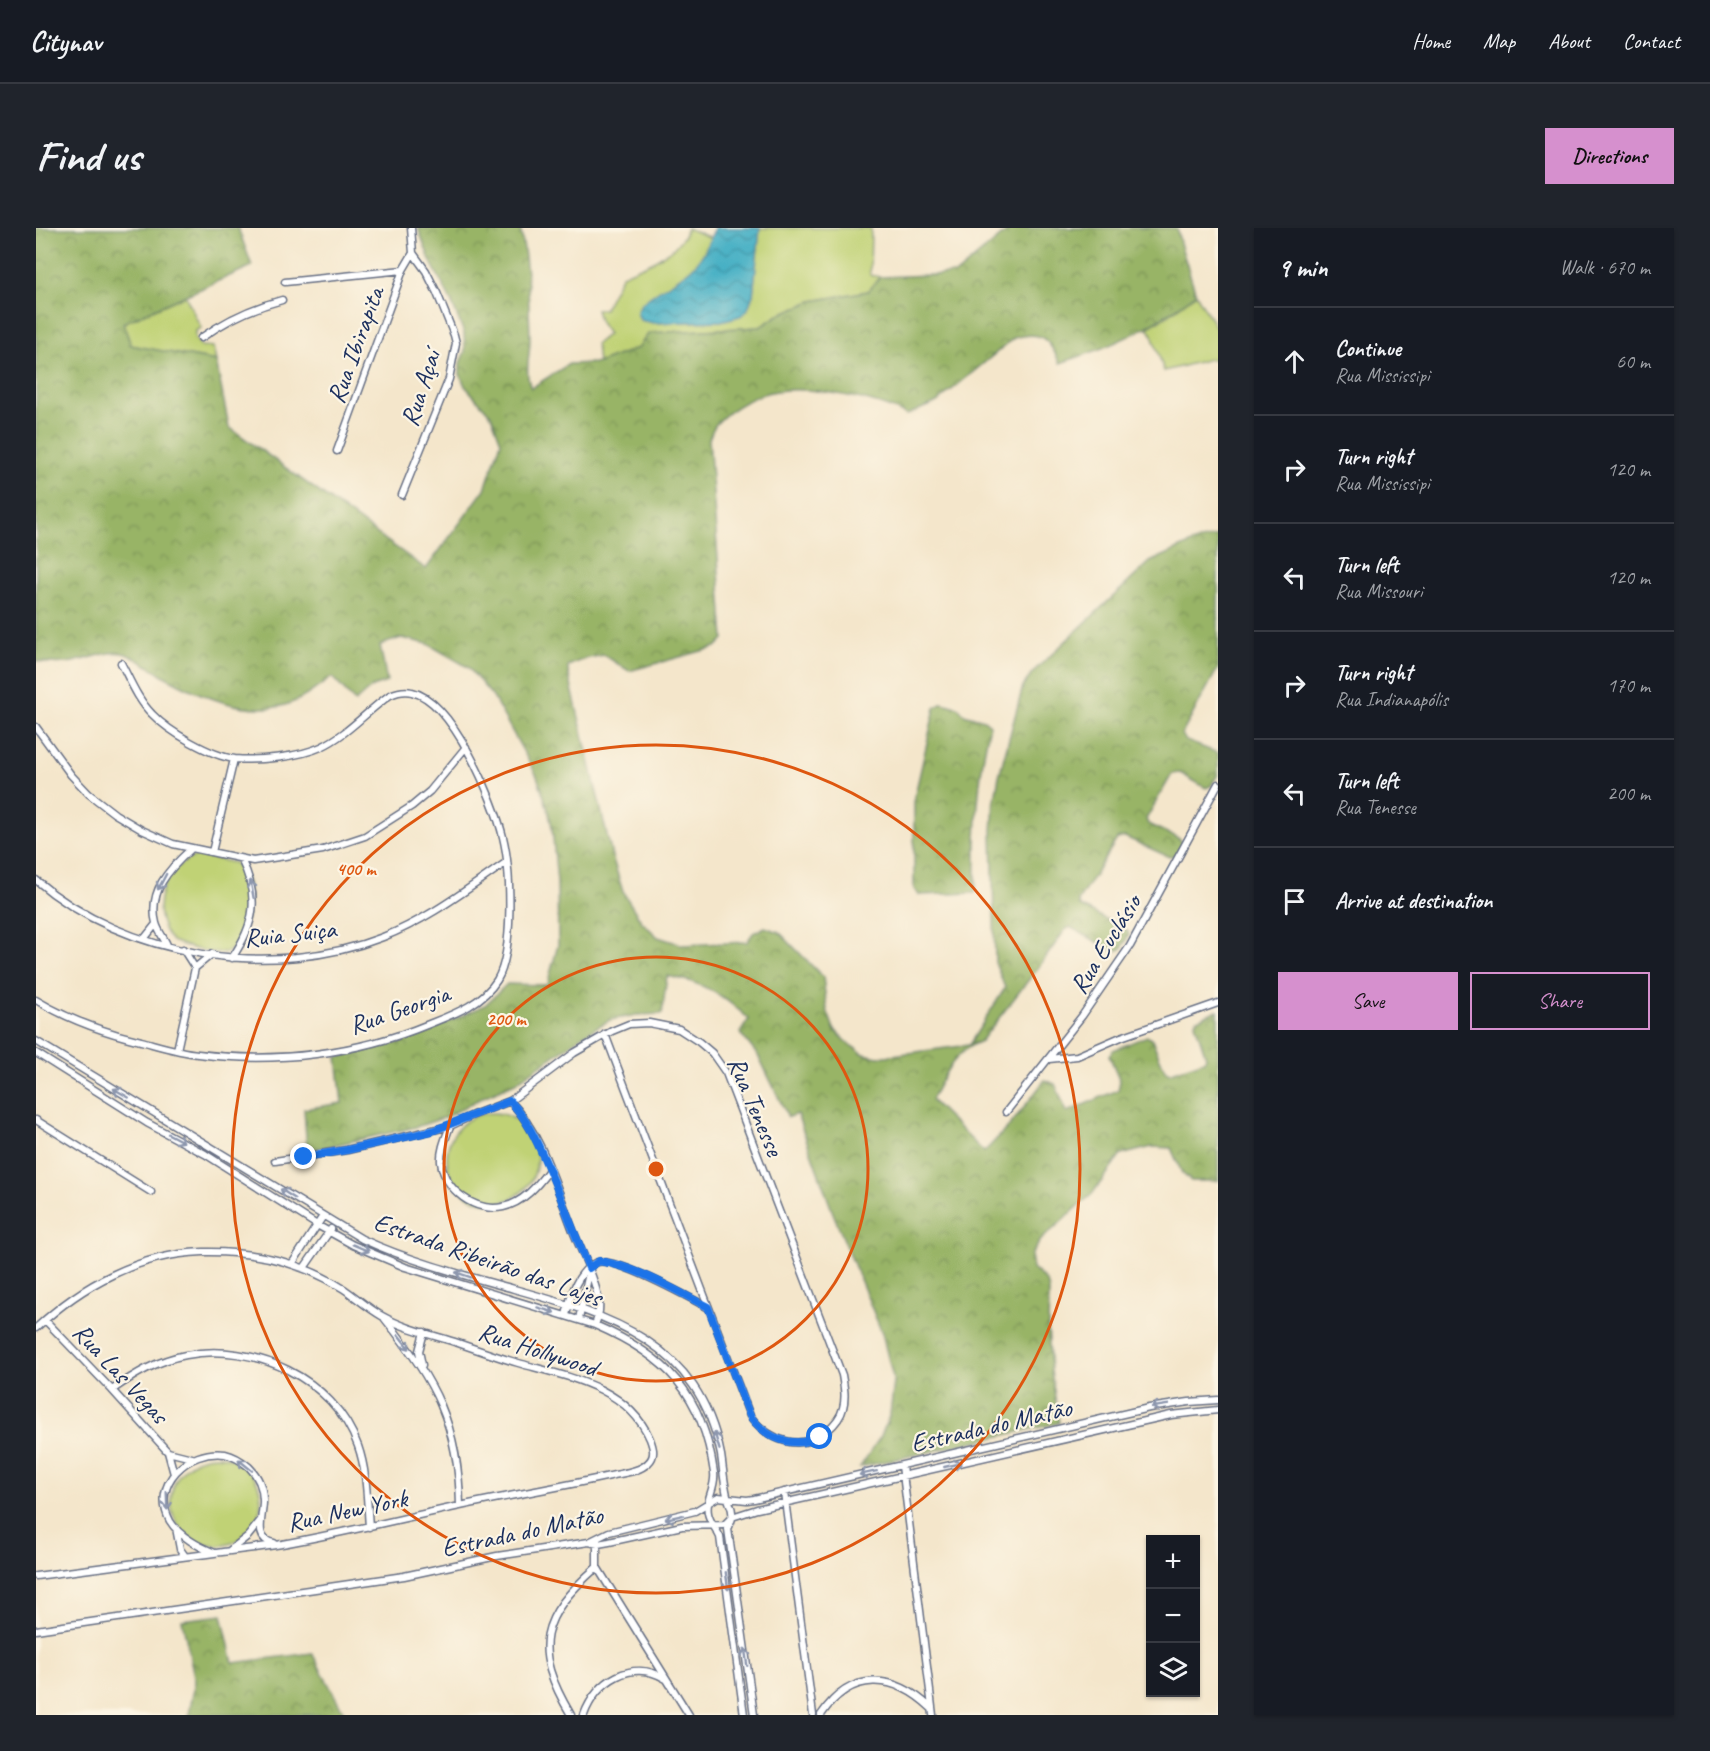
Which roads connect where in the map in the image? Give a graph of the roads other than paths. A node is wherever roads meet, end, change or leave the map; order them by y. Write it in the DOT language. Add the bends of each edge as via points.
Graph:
graph roads {
  1 [pos="411,228"];
  2 [pos="413,253"];
  3 [pos="403,270"];
  4 [pos="285,282"];
  5 [pos="282,300"];
  6 [pos="201,338"];
  7 [pos="337,451"];
  8 [pos="402,495"];
  9 [pos="121,663"];
  10 [pos="36,727"];
  11 [pos="466,747"];
  12 [pos="234,759"];
  13 [pos="1218,784"];
  14 [pos="191,849"];
  15 [pos="213,852"];
  16 [pos="241,859"];
  17 [pos="507,862"];
  18 [pos="36,880"];
  19 [pos="156,924"];
  20 [pos="144,939"];
  21 [pos="167,945"];
  22 [pos="183,949"];
  23 [pos="212,954"];
  24 [pos="232,958"];
  25 [pos="195,968"];
  26 [pos="36,1000"];
  27 [pos="1218,1003"];
  28 [pos="605,1034"];
  29 [pos="36,1041"];
  30 [pos="177,1050"];
  31 [pos="36,1053"];
  32 [pos="1049,1059"];
  33 [pos="510,1101"];
  34 [pos="1006,1112"];
  35 [pos="36,1120"];
  36 [pos="450,1126"];
  37 [pos="275,1161"];
  38 [pos="549,1170"];
  39 [pos="151,1192"];
  40 [pos="323,1216"];
  41 [pos="334,1223"];
  42 [pos="317,1225"];
  43 [pos="329,1232"];
  44 [pos="292,1264"];
  45 [pos="304,1268"];
  46 [pos="589,1270"];
  47 [pos="569,1304"];
  48 [pos="708,1307"];
  49 [pos="582,1308"];
  50 [pos="566,1315"];
  51 [pos="599,1315"];
  52 [pos="384,1318"];
  53 [pos="579,1319"];
  54 [pos="45,1320"];
  55 [pos="595,1325"];
  56 [pos="36,1328"];
  57 [pos="423,1332"];
  58 [pos="423,1368"];
  59 [pos="112,1390"];
  60 [pos="1218,1400"];
  61 [pos="1218,1410"];
  62 [pos="168,1452"];
  63 [pos="653,1452"];
  64 [pos="192,1458"];
  65 [pos="902,1466"];
  66 [pos="174,1474"];
  67 [pos="904,1476"];
  68 [pos="784,1492"];
  69 [pos="727,1499"];
  70 [pos="708,1503"];
  71 [pos="786,1503"];
  72 [pos="460,1506"];
  73 [pos="261,1517"];
  74 [pos="732,1517"];
  75 [pos="714,1524"];
  76 [pos="369,1527"];
  77 [pos="176,1528"];
  78 [pos="597,1540"];
  79 [pos="281,1544"];
  80 [pos="227,1552"];
  81 [pos="217,1553"];
  82 [pos="185,1556"];
  83 [pos="597,1567"];
  84 [pos="36,1576"];
  85 [pos="36,1630"];
  86 [pos="669,1681"];
  87 [pos="932,1712"];
  88 [pos="687,1713"];
  89 [pos="571,1715"];
  90 [pos="584,1715"];
  91 [pos="744,1715"];
  92 [pos="754,1715"];
  93 [pos="813,1715"];
  94 [pos="821,1715"];
  1 -- 2 [label="street, Rua Açaí"];
  2 -- 3 [label="street, Rua Ibirapita"];
  2 -- 8 [label="street, Rua Açaí" via="437,293 456,343 449,380"];
  3 -- 4 [label="street"];
  3 -- 7 [label="street, Rua Ibirapita"];
  5 -- 6 [label="street" via="243,313"];
  9 -- 12 [label="street, Rua Georgia" via="151,713 169,729"];
  10 -- 14 [label="street" via="89,794 142,830"];
  11 -- 12 [label="street, Rua Georgia" via="431,703 417,693 399,691 322,747 288,756"];
  11 -- 16 [label="street" via="430,791 365,836 323,850 253,861"];
  11 -- 17 [label="street, Rua Georgia" via="494,809"];
  12 -- 15 [label="street"];
  13 -- 32 [label="street, Rua Euclásio" via="1130,946"];
  14 -- 15 [label="street"];
  14 -- 19 [label="street, one-way" via="167,872 159,887"];
  15 -- 16 [label="street"];
  24 -- 16 [label="street, one-way" via="246,934 254,907 250,880"];
  17 -- 24 [label="street, Ruia Suiça" via="438,909 382,937 298,957"];
  17 -- 30 [label="street, Rua Georgia" via="509,905 504,963 497,979 478,1001 398,1035 301,1057 222,1057"];
  18 -- 20 [label="street, Ruia Suiça" via="86,915"];
  19 -- 20 [label="street"];
  19 -- 21 [label="street"];
  20 -- 21 [label="street, Ruia Suiça"];
  21 -- 22 [label="street, Ruia Suiça"];
  22 -- 23 [label="street, Ruia Suiça"];
  22 -- 25 [label="street"];
  23 -- 24 [label="street, Ruia Suiça"];
  23 -- 25 [label="street"];
  25 -- 30 [label="street"];
  26 -- 30 [label="street, Rua Georgia" via="103,1031"];
  27 -- 32 [label="street" via="1077,1056"];
  28 -- 33 [label="street, Rua Tenesse"];
  28 -- 48 [label="street"];
  28 -- 48 [label="street, Rua Tenesse" via="639,1023 679,1029 712,1053 726,1073 842,1375 843,1410 833,1425 809,1442 793,1443 781,1441 758,1426 750,1416"];
  40 -- 29 [label="street, Estrada Ribeirão das Lajes, one-way"];
  31 -- 42 [label="street, Estrada Ribeirão das Lajes, one-way"];
  32 -- 34 [label="street, Rua Euclásio"];
  33 -- 36 [label="street, Rua Tenesse"];
  33 -- 38 [label="street" via="524,1118"];
  35 -- 39 [label="street"];
  36 -- 37 [label="street, Rua Tenesse" via="347,1150"];
  36 -- 38 [label="street" via="442,1155 444,1172 451,1186 475,1205 490,1208 517,1202"];
  38 -- 46 [label="street"];
  40 -- 41 [label="street, Estrada Ribeirão das Lajes"];
  40 -- 42 [label="street"];
  41 -- 43 [label="street"];
  47 -- 41 [label="street, Estrada Ribeirão das Lajes, one-way" via="398,1253"];
  42 -- 43 [label="street, Estrada Ribeirão das Lajes"];
  42 -- 44 [label="street"];
  43 -- 45 [label="street"];
  43 -- 50 [label="street, Estrada Ribeirão das Lajes, one-way" via="405,1267"];
  44 -- 45 [label="street, Rua Hollywood"];
  44 -- 54 [label="street, Rua Hollywood" via="227,1253 160,1258 93,1284"];
  45 -- 52 [label="street, Rua Hollywood" via="345,1290"];
  46 -- 47 [label="street" via="579,1277"];
  46 -- 48 [label="street" via="599,1261 611,1263"];
  46 -- 49 [label="street"];
  46 -- 51 [label="street"];
  47 -- 49 [label="street, Estrada Ribeirão das Lajes"];
  47 -- 50 [label="street"];
  49 -- 51 [label="street, Estrada Ribeirão das Lajes"];
  49 -- 53 [label="street"];
  50 -- 53 [label="street, Estrada Ribeirão das Lajes"];
  51 -- 55 [label="street"];
  69 -- 51 [label="street, Estrada Ribeirão das Lajes, one-way" via="719,1444 707,1410 689,1381 645,1338"];
  52 -- 57 [label="street, Rua Hollywood"];
  52 -- 58 [label="street, Rua Hollywood, one-way"];
  53 -- 55 [label="street, Estrada Ribeirão das Lajes"];
  54 -- 56 [label="street, Rua Hollywood"];
  54 -- 59 [label="street, Rua Las Vegas"];
  55 -- 70 [label="street, Estrada Ribeirão das Lajes" via="620,1335 654,1357 690,1398 708,1441 714,1475"];
  57 -- 58 [label="street" via="419,1351"];
  57 -- 63 [label="street, Rua Hollywood" via="567,1376 615,1396 643,1426"];
  58 -- 72 [label="street, Rua Hollywood" via="447,1419 460,1473"];
  59 -- 62 [label="street, Rua Las Vegas"];
  59 -- 76 [label="street" via="158,1363 210,1351 263,1359 289,1370 326,1397 358,1445 366,1481"];
  60 -- 65 [label="street, Estrada do Matão, one-way" via="1149,1408"];
  67 -- 61 [label="street, Estrada do Matão, one-way" via="1171,1415"];
  62 -- 64 [label="street, Rua Las Vegas"];
  62 -- 66 [label="street, Rua Las Vegas"];
  63 -- 72 [label="street, Rua New York" via="648,1464 634,1470"];
  64 -- 66 [label="street"];
  73 -- 64 [label="street, one-way" via="261,1485 243,1461 214,1453"];
  65 -- 67 [label="street"];
  65 -- 68 [label="street, Estrada do Matão, one-way"];
  66 -- 77 [label="street, one-way" via="166,1491 166,1503"];
  67 -- 71 [label="street, Estrada do Matão"];
  67 -- 87 [label="street"];
  68 -- 69 [label="street, Estrada do Matão" via="747,1500"];
  68 -- 71 [label="street"];
  69 -- 70 [label="street, Estrada do Matão" via="718,1497"];
  69 -- 74 [label="street"];
  70 -- 75 [label="street" via="708,1516"];
  70 -- 78 [label="street, Estrada do Matão, one-way" via="686,1515 628,1527"];
  71 -- 74 [label="street, Estrada do Matão"];
  71 -- 93 [label="street"];
  72 -- 76 [label="street, Rua New York"];
  73 -- 79 [label="street" via="262,1535 269,1542"];
  73 -- 80 [label="street" via="248,1536"];
  74 -- 75 [label="street" via="724,1525"];
  92 -- 74 [label="street, one-way" via="728,1530"];
  75 -- 78 [label="street"];
  75 -- 91 [label="street, one-way" via="720,1537"];
  76 -- 79 [label="street, Rua New York"];
  77 -- 81 [label="street" via="188,1539"];
  77 -- 82 [label="street"];
  78 -- 83 [label="street"];
  78 -- 85 [label="street, Estrada do Matão" via="371,1582"];
  79 -- 80 [label="street, Rua New York"];
  80 -- 81 [label="street, Rua New York"];
  81 -- 82 [label="street, Rua New York"];
  82 -- 84 [label="street, Rua New York"];
  83 -- 86 [label="street"];
  83 -- 89 [label="street" via="562,1602 552,1618 547,1638 554,1686"];
  86 -- 88 [label="street"];
  86 -- 90 [label="street" via="648,1672 613,1677 595,1694"];
  87 -- 94 [label="street" via="910,1690 877,1680 844,1690"];
}
